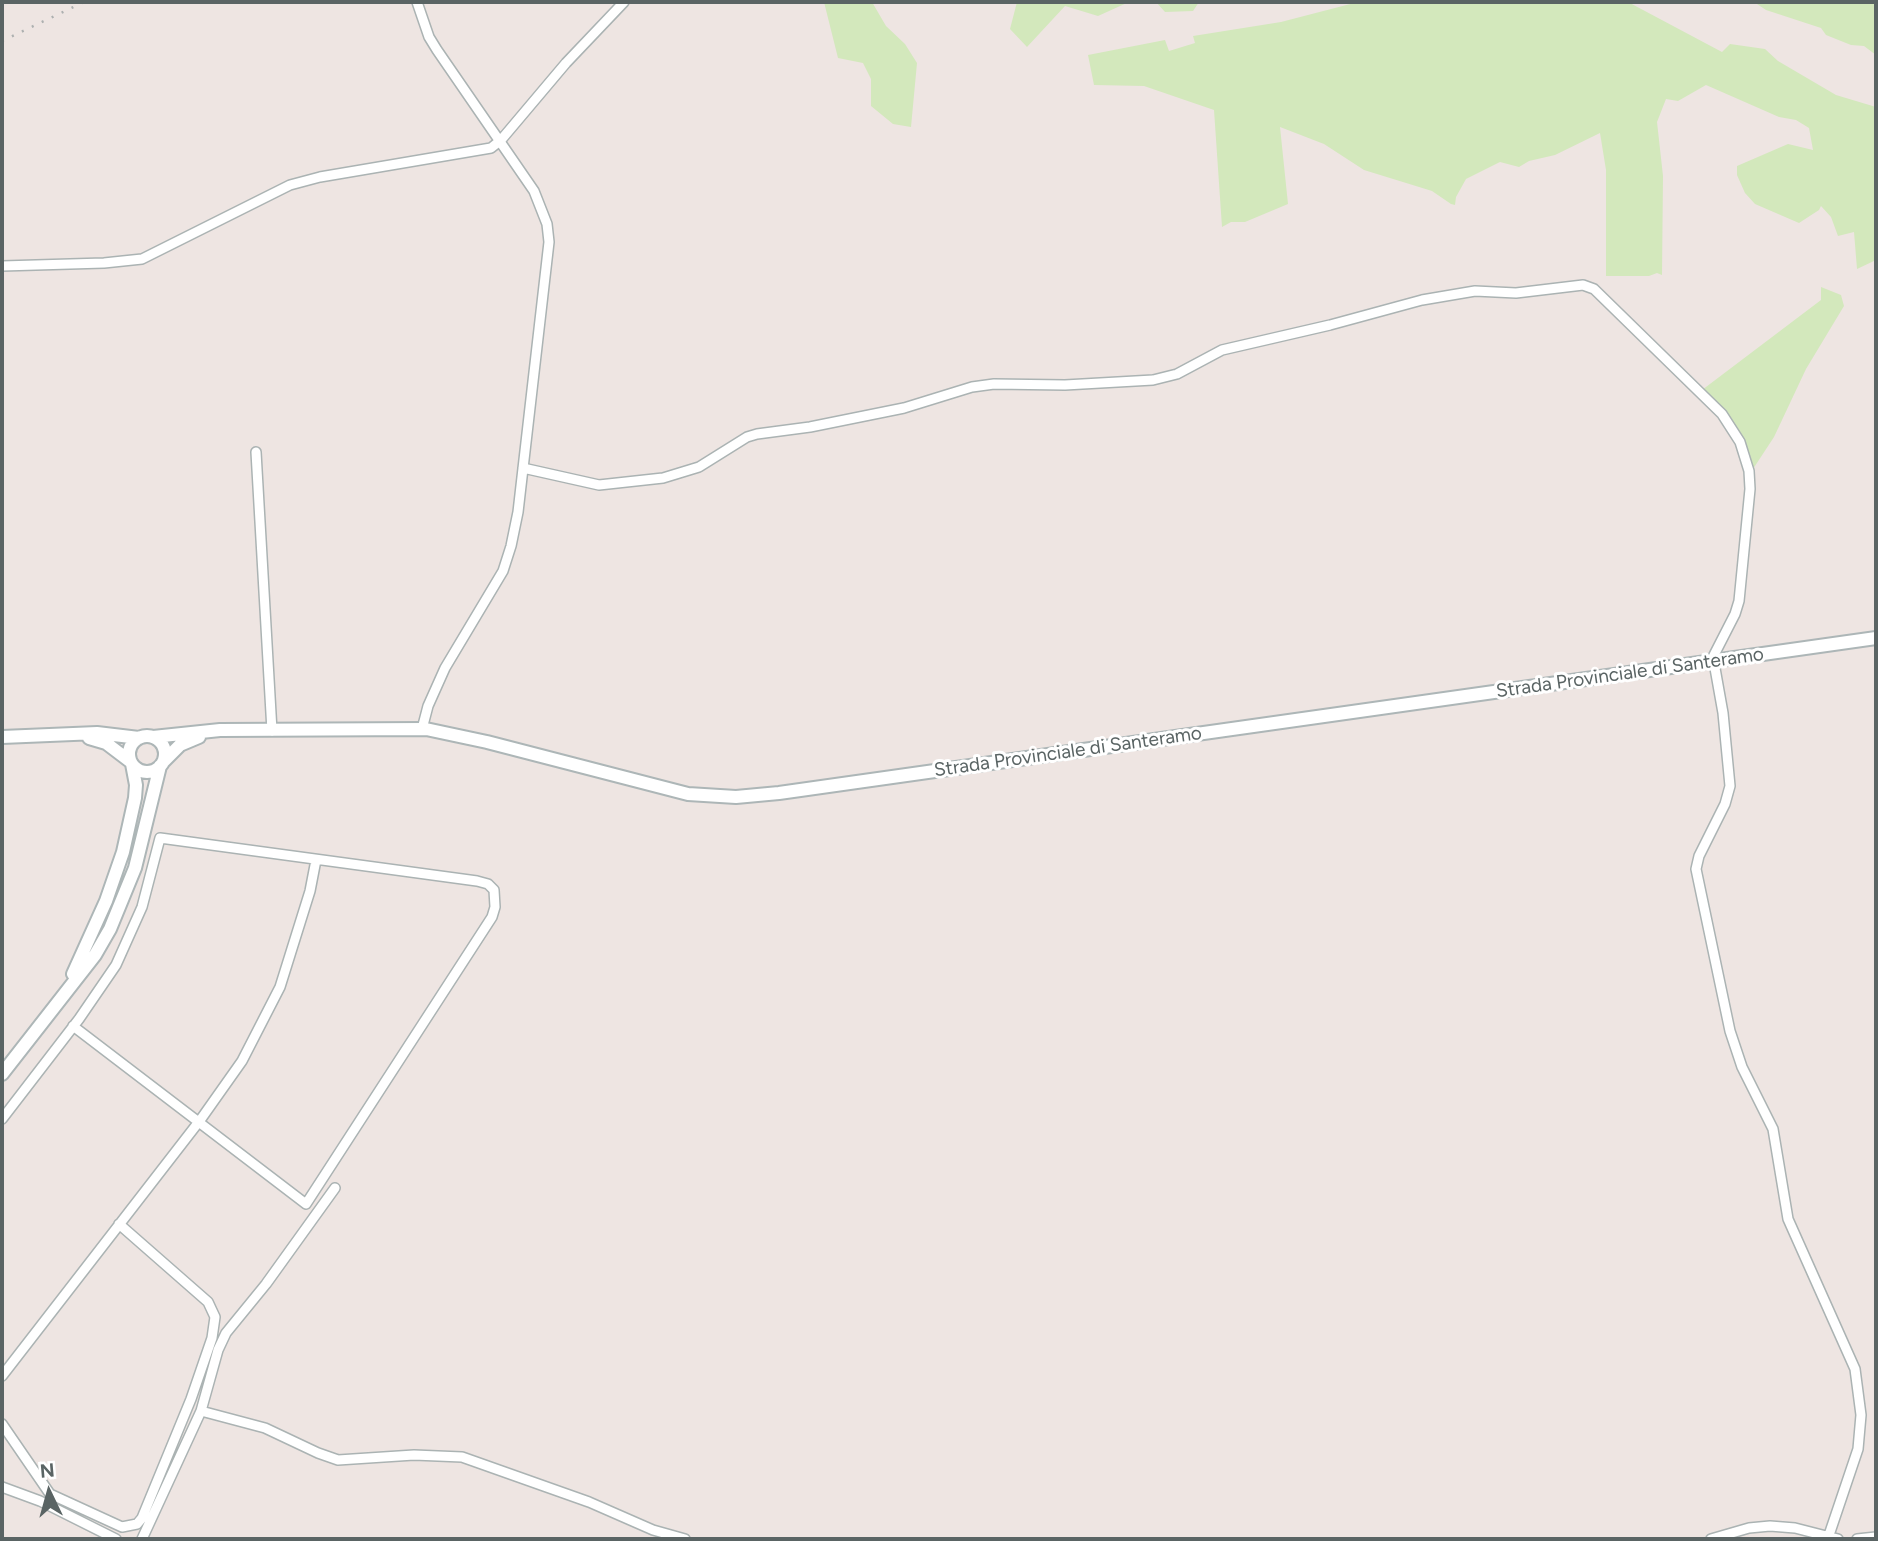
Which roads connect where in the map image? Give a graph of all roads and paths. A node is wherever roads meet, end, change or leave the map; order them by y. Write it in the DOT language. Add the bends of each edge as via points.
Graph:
graph roads {
  1 [pos="416,2"];
  2 [pos="624,2"];
  3 [pos="499,142"];
  4 [pos="2,266"];
  5 [pos="256,452"];
  6 [pos="523,468"];
  7 [pos="1876,638"];
  8 [pos="1713,661"];
  9 [pos="422,729"];
  10 [pos="268,731"];
  11 [pos="44,736"];
  12 [pos="2,737"];
  13 [pos="146,737"];
  14 [pos="132,763"];
  15 [pos="161,764"];
  16 [pos="316,860"];
  17 [pos="66,994"];
  18 [pos="73,1027"];
  19 [pos="2,1074"];
  20 [pos="2,1119"];
  21 [pos="199,1122"];
  22 [pos="335,1188"];
  23 [pos="119,1224"];
  24 [pos="215,1323"];
  25 [pos="229,1330"];
  26 [pos="2,1377"];
  27 [pos="201,1411"];
  28 [pos="2,1424"];
  29 [pos="2,1478"];
  30 [pos="4,1487"];
  31 [pos="1876,1537"];
  32 [pos="116,1539"];
  33 [pos="142,1539"];
  34 [pos="685,1539"];
  35 [pos="1711,1539"];
  36 [pos="1833,1539"];
  37 [pos="1857,1539"];
  1 -- 3 [label="street" via="429,37"];
  2 -- 3 [label="street"];
  3 -- 4 [label="street" via="482,150 290,185 142,259"];
  3 -- 6 [label="street" via="534,191 549,242"];
  5 -- 10 [label="street"];
  6 -- 8 [label="street" via="599,485 663,478 699,467 757,434 904,408 972,387 1153,380 1177,374 1222,350 1422,300 1475,291 1516,293 1590,286 1718,409 1740,442 1750,477 1743,583 1735,614"];
  6 -- 9 [label="street" via="506,563 445,668"];
  7 -- 8 [label="main road, Strada Provinciale di Santeramo"];
  8 -- 9 [label="main road, Strada Provinciale di Santeramo" via="736,797 688,794"];
  8 -- 36 [label="street" via="1730,786 1696,862 1700,894 1730,1031 1773,1129 1788,1219 1855,1369 1859,1394 1858,1449"];
  9 -- 10 [label="main road, Strada Provinciale di Santeramo"];
  10 -- 13 [label="main road"];
  10 -- 15 [label="main road" via="196,738"];
  11 -- 12 [label="main road"];
  11 -- 13 [label="main road" via="97,733"];
  11 -- 14 [label="main road" via="96,739"];
  13 -- 14 [label="main road" via="129,751"];
  13 -- 15 [label="main road" via="162,744"];
  14 -- 15 [label="main road" via="146,771"];
  14 -- 17 [label="main road" via="135,798 123,852"];
  15 -- 17 [label="main road" via="121,906 95,955"];
  16 -- 18 [label="street" via="160,838 142,907 125,948"];
  16 -- 21 [label="street" via="280,987 242,1061"];
  16 -- 21 [label="street" via="488,884 494,890 492,917 306,1204"];
  17 -- 19 [label="main road"];
  18 -- 20 [label="street"];
  18 -- 21 [label="street"];
  21 -- 23 [label="street"];
  22 -- 25 [label="street"];
  23 -- 24 [label="street" via="208,1302"];
  23 -- 26 [label="street"];
  24 -- 25 [label="street"];
  24 -- 28 [label="street" via="191,1399 138,1524 122,1528 50,1494"];
  25 -- 27 [label="street" via="218,1350"];
  27 -- 33 [label="street"];
  27 -- 34 [label="street" via="265,1428 338,1460 430,1454 462,1457"];
  29 -- 30 [label="street"];
  30 -- 32 [label="street"];
  31 -- 37 [label="street"];
  35 -- 36 [label="street" via="1770,1526"];
}
